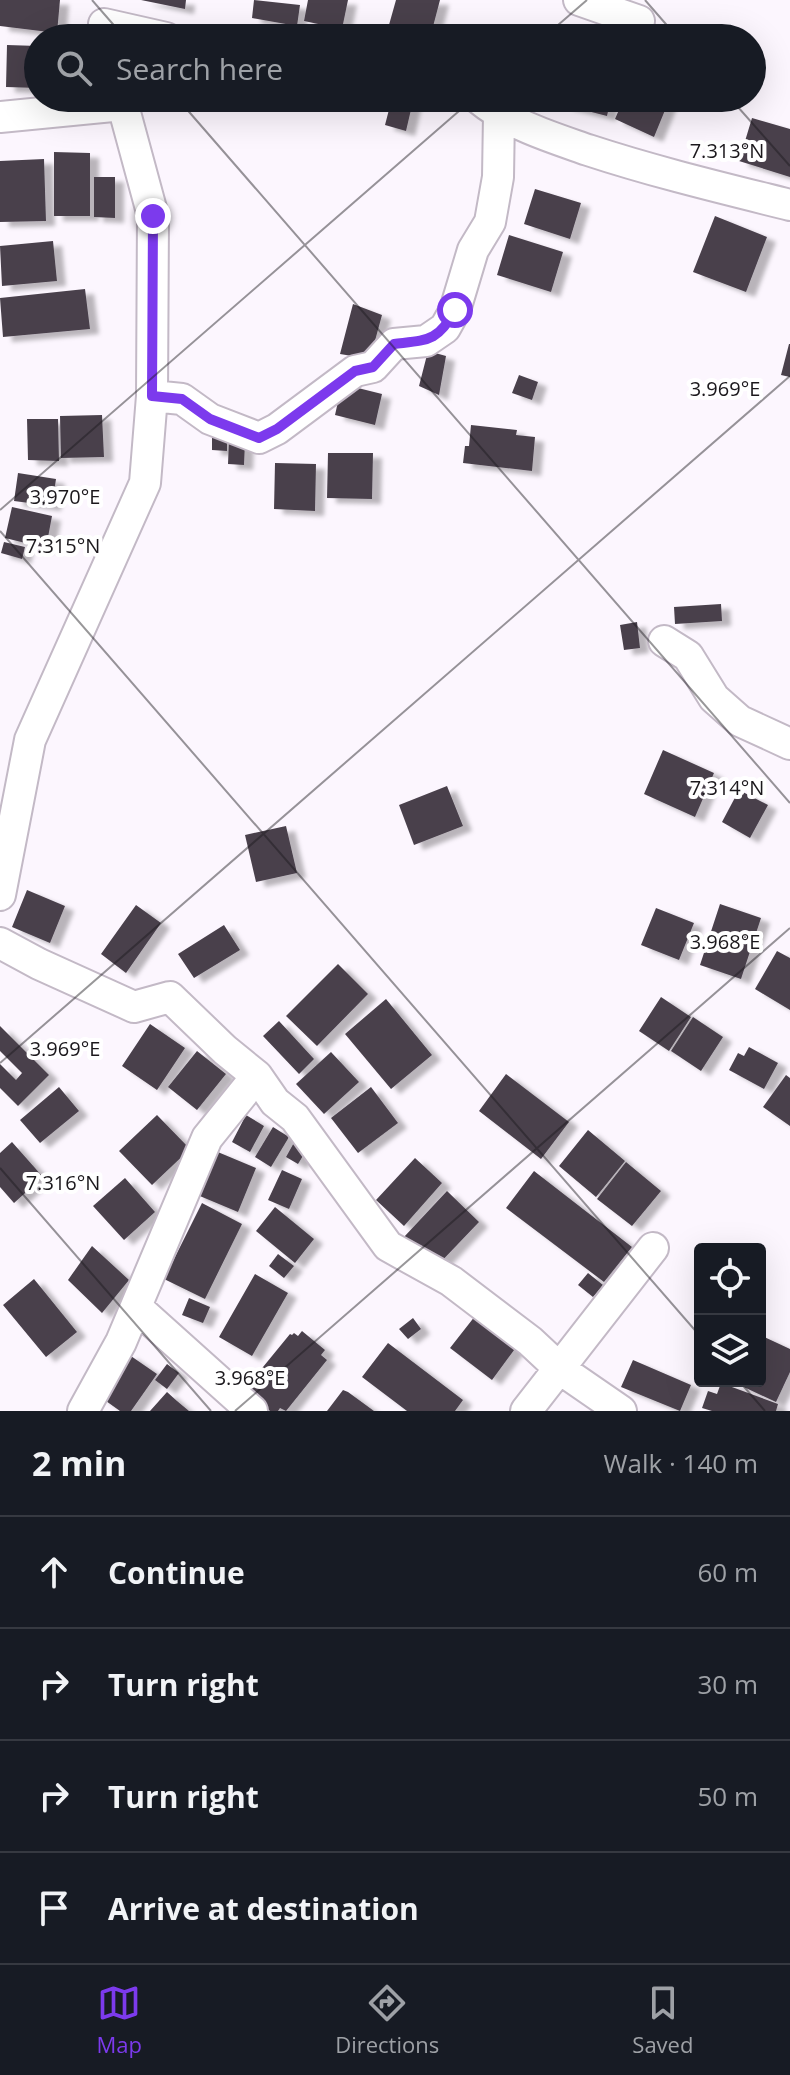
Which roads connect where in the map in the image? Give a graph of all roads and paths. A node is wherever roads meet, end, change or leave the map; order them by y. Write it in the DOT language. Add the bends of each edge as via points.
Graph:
graph roads {
  1 [pos="579,0"];
  2 [pos="639,21"];
  3 [pos="41,112"];
  4 [pos="125,112"];
  5 [pos="490,112"];
  6 [pos="497,112"];
  7 [pos="0,117"];
  8 [pos="790,205"];
  9 [pos="152,396"];
  10 [pos="664,641"];
  11 [pos="790,744"];
  12 [pos="0,895"];
  13 [pos="0,943"];
  14 [pos="257,1076"];
  15 [pos="653,1248"];
  16 [pos="136,1307"];
  17 [pos="560,1369"];
  18 [pos="83,1411"];
  19 [pos="252,1411"];
  20 [pos="526,1411"];
  21 [pos="621,1411"];
  1 -- 2 [label="street"];
  3 -- 7 [label="street"];
  4 -- 9 [label="street" via="153,216"];
  5 -- 9 [label="street" via="498,177 490,222 473,250 445,328 426,341 394,344 373,367 355,371 259,438 210,419 182,399"];
  6 -- 8 [label="street" via="523,128 650,171"];
  9 -- 12 [label="street" via="145,483 30,740"];
  10 -- 11 [label="street" via="688,656 714,698 740,721"];
  13 -- 14 [label="street" via="134,1007 170,997"];
  14 -- 16 [label="street" via="207,1138"];
  14 -- 17 [label="street" via="275,1102 295,1118 388,1246 451,1281"];
  15 -- 17 [label="street"];
  16 -- 18 [label="street"];
  16 -- 19 [label="street"];
  17 -- 20 [label="street"];
  17 -- 21 [label="street"];
}
